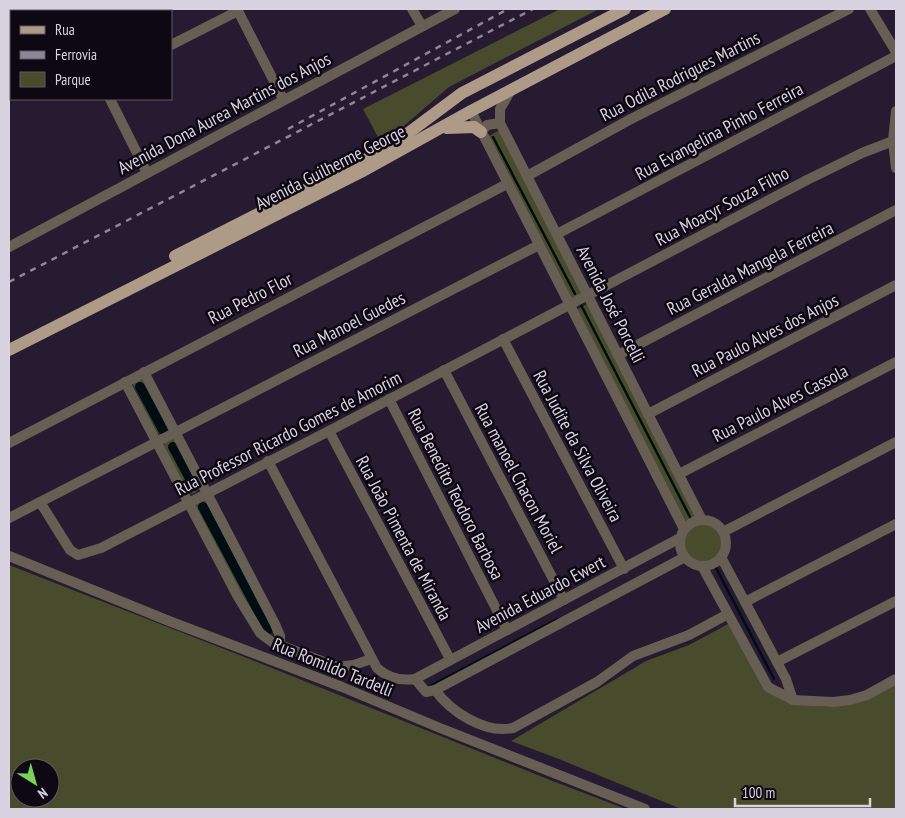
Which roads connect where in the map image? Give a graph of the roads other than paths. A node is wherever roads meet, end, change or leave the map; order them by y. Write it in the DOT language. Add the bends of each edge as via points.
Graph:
graph roads {
  1 [pos="412,9"];
  2 [pos="455,9"];
  3 [pos="625,9"];
  4 [pos="665,9"];
  5 [pos="849,9"];
  6 [pos="870,9"];
  7 [pos="237,10"];
  8 [pos="422,26"];
  9 [pos="172,44"];
  10 [pos="896,54"];
  11 [pos="501,73"];
  12 [pos="511,90"];
  13 [pos="111,100"];
  14 [pos="283,100"];
  15 [pos="470,111"];
  16 [pos="896,111"];
  17 [pos="500,123"];
  18 [pos="437,131"];
  19 [pos="481,132"];
  20 [pos="893,142"];
  21 [pos="896,168"];
  22 [pos="147,172"];
  23 [pos="527,176"];
  24 [pos="507,184"];
  25 [pos="896,210"];
  26 [pos="557,234"];
  27 [pos="9,245"];
  28 [pos="539,245"];
  29 [pos="896,285"];
  30 [pos="588,295"];
  31 [pos="569,304"];
  32 [pos="503,339"];
  33 [pos="9,342"];
  34 [pos="9,350"];
  35 [pos="618,355"];
  36 [pos="896,362"];
  37 [pos="444,370"];
  38 [pos="144,372"];
  39 [pos="125,382"];
  40 [pos="389,399"];
  41 [pos="648,414"];
  42 [pos="329,431"];
  43 [pos="175,432"];
  44 [pos="9,442"];
  45 [pos="157,442"];
  46 [pos="896,442"];
  47 [pos="268,462"];
  48 [pos="679,474"];
  49 [pos="207,493"];
  50 [pos="40,502"];
  51 [pos="188,503"];
  52 [pos="9,518"];
  53 [pos="702,520"];
  54 [pos="896,524"];
  55 [pos="723,532"];
  56 [pos="682,534"];
  57 [pos="9,556"];
  58 [pos="685,557"];
  59 [pos="720,557"];
  60 [pos="702,566"];
  61 [pos="624,569"];
  62 [pos="564,600"];
  63 [pos="896,601"];
  64 [pos="745,602"];
  65 [pos="728,614"];
  66 [pos="507,630"];
  67 [pos="280,645"];
  68 [pos="371,658"];
  69 [pos="450,659"];
  70 [pos="777,662"];
  71 [pos="415,679"];
  72 [pos="786,679"];
  73 [pos="896,680"];
  74 [pos="768,687"];
  75 [pos="435,690"];
  76 [pos="793,700"];
  77 [pos="645,809"];
  1 -- 8 [label="street"];
  2 -- 8 [label="street, Avenida Dona Aurea Martins dos Anjos"];
  3 -- 11 [label="main road, Avenida Guilherme George"];
  4 -- 12 [label="main road, Avenida Guilherme George"];
  5 -- 23 [label="street, Rua Odila Rodrigues Martins" via="631,119"];
  6 -- 10 [label="street"];
  7 -- 9 [label="street"];
  7 -- 14 [label="street"];
  8 -- 14 [label="street, Avenida Dona Aurea Martins dos Anjos"];
  10 -- 26 [label="street, Rua Evangelina Pinho Ferreira"];
  11 -- 15 [label="main road" via="466,97"];
  11 -- 33 [label="main road, Avenida Guilherme George" via="462,93 404,137 378,152"];
  12 -- 15 [label="main road, Avenida Guilherme George"];
  12 -- 17 [label="street" via="500,108"];
  13 -- 22 [label="street"];
  14 -- 22 [label="street, Avenida Dona Aurea Martins dos Anjos"];
  15 -- 18 [label="main road, Avenida Guilherme George"];
  15 -- 19 [label="street"];
  16 -- 20 [label="street"];
  17 -- 19 [label="street" via="487,125"];
  17 -- 23 [label="street, Avenida José Porcelli"];
  18 -- 19 [label="main road" via="468,126"];
  18 -- 34 [label="main road, Avenida Guilherme George"];
  19 -- 24 [label="street"];
  20 -- 21 [label="street"];
  20 -- 30 [label="street, Rua Moacyr Souza Filho" via="862,153"];
  22 -- 27 [label="street, Avenida Dona Aurea Martins dos Anjos"];
  23 -- 26 [label="street, Avenida José Porcelli"];
  24 -- 28 [label="street"];
  24 -- 38 [label="street, Rua Pedro Flor"];
  25 -- 35 [label="street, Rua Geralda Mangela Ferreira"];
  26 -- 30 [label="street, Avenida José Porcelli"];
  28 -- 31 [label="street"];
  28 -- 43 [label="street, Rua Manoel Guedes"];
  29 -- 41 [label="street, Rua Paulo Alves dos Anjos"];
  30 -- 31 [label="street, Rua Moacyr Souza Filho"];
  30 -- 35 [label="street, Avenida José Porcelli"];
  31 -- 32 [label="street, Rua Professor Ricardo Gomes de Amorim"];
  31 -- 56 [label="street"];
  32 -- 37 [label="street, Rua Professor Ricardo Gomes de Amorim"];
  32 -- 61 [label="street, Rua Judite da Silva Oliveira"];
  35 -- 41 [label="street, Avenida José Porcelli"];
  36 -- 48 [label="street, Rua Paulo Alves Cassola"];
  37 -- 40 [label="street, Rua Professor Ricardo Gomes de Amorim"];
  37 -- 62 [label="street, Rua manoel Chacon Moriel"];
  38 -- 39 [label="street, Rua Pedro Flor"];
  38 -- 43 [label="street"];
  39 -- 44 [label="street, Rua Pedro Flor"];
  39 -- 45 [label="street"];
  40 -- 42 [label="street, Rua Professor Ricardo Gomes de Amorim"];
  40 -- 66 [label="street, Rua Benedito Teodoro Barbosa"];
  41 -- 48 [label="street, Avenida José Porcelli"];
  42 -- 47 [label="street, Rua Professor Ricardo Gomes de Amorim"];
  42 -- 69 [label="street, Rua João Pimenta de Miranda"];
  43 -- 45 [label="street, Rua Manoel Guedes"];
  43 -- 49 [label="street"];
  45 -- 50 [label="street, Rua Manoel Guedes"];
  45 -- 51 [label="street"];
  46 -- 55 [label="street"];
  47 -- 49 [label="street, Rua Professor Ricardo Gomes de Amorim"];
  47 -- 68 [label="street"];
  48 -- 53 [label="street, Avenida José Porcelli"];
  49 -- 51 [label="street, Rua Professor Ricardo Gomes de Amorim"];
  49 -- 67 [label="street" via="276,624"];
  50 -- 51 [label="street, Rua Professor Ricardo Gomes de Amorim" via="64,542 78,555 101,548"];
  50 -- 52 [label="street, Rua Manoel Guedes"];
  51 -- 67 [label="street" via="256,629"];
  53 -- 55 [label="street" via="715,524"];
  53 -- 56 [label="street" via="694,522"];
  54 -- 64 [label="street"];
  55 -- 59 [label="street" via="725,548"];
  56 -- 58 [label="street" via="681,551"];
  56 -- 61 [label="street, Avenida Eduardo Ewert"];
  57 -- 77 [label="street, Rua Romildo Tardelli"];
  58 -- 60 [label="street"];
  58 -- 75 [label="street, Avenida Eduardo Ewert"];
  59 -- 60 [label="street" via="713,564"];
  59 -- 64 [label="street"];
  60 -- 65 [label="street"];
  61 -- 62 [label="street, Avenida Eduardo Ewert"];
  62 -- 66 [label="street, Avenida Eduardo Ewert"];
  63 -- 70 [label="street"];
  64 -- 70 [label="street"];
  65 -- 74 [label="street"];
  65 -- 75 [label="street" via="689,635 633,656 597,682 513,728 498,729 459,714"];
  66 -- 69 [label="street, Avenida Eduardo Ewert"];
  67 -- 68 [label="street" via="337,667 344,668"];
  68 -- 71 [label="street" via="383,674 403,680"];
  69 -- 71 [label="street, Avenida Eduardo Ewert"];
  70 -- 72 [label="street"];
  71 -- 75 [label="street" via="426,692"];
  72 -- 74 [label="street" via="781,684"];
  72 -- 76 [label="street"];
  73 -- 76 [label="street" via="850,700"];
  74 -- 76 [label="street"];
}
